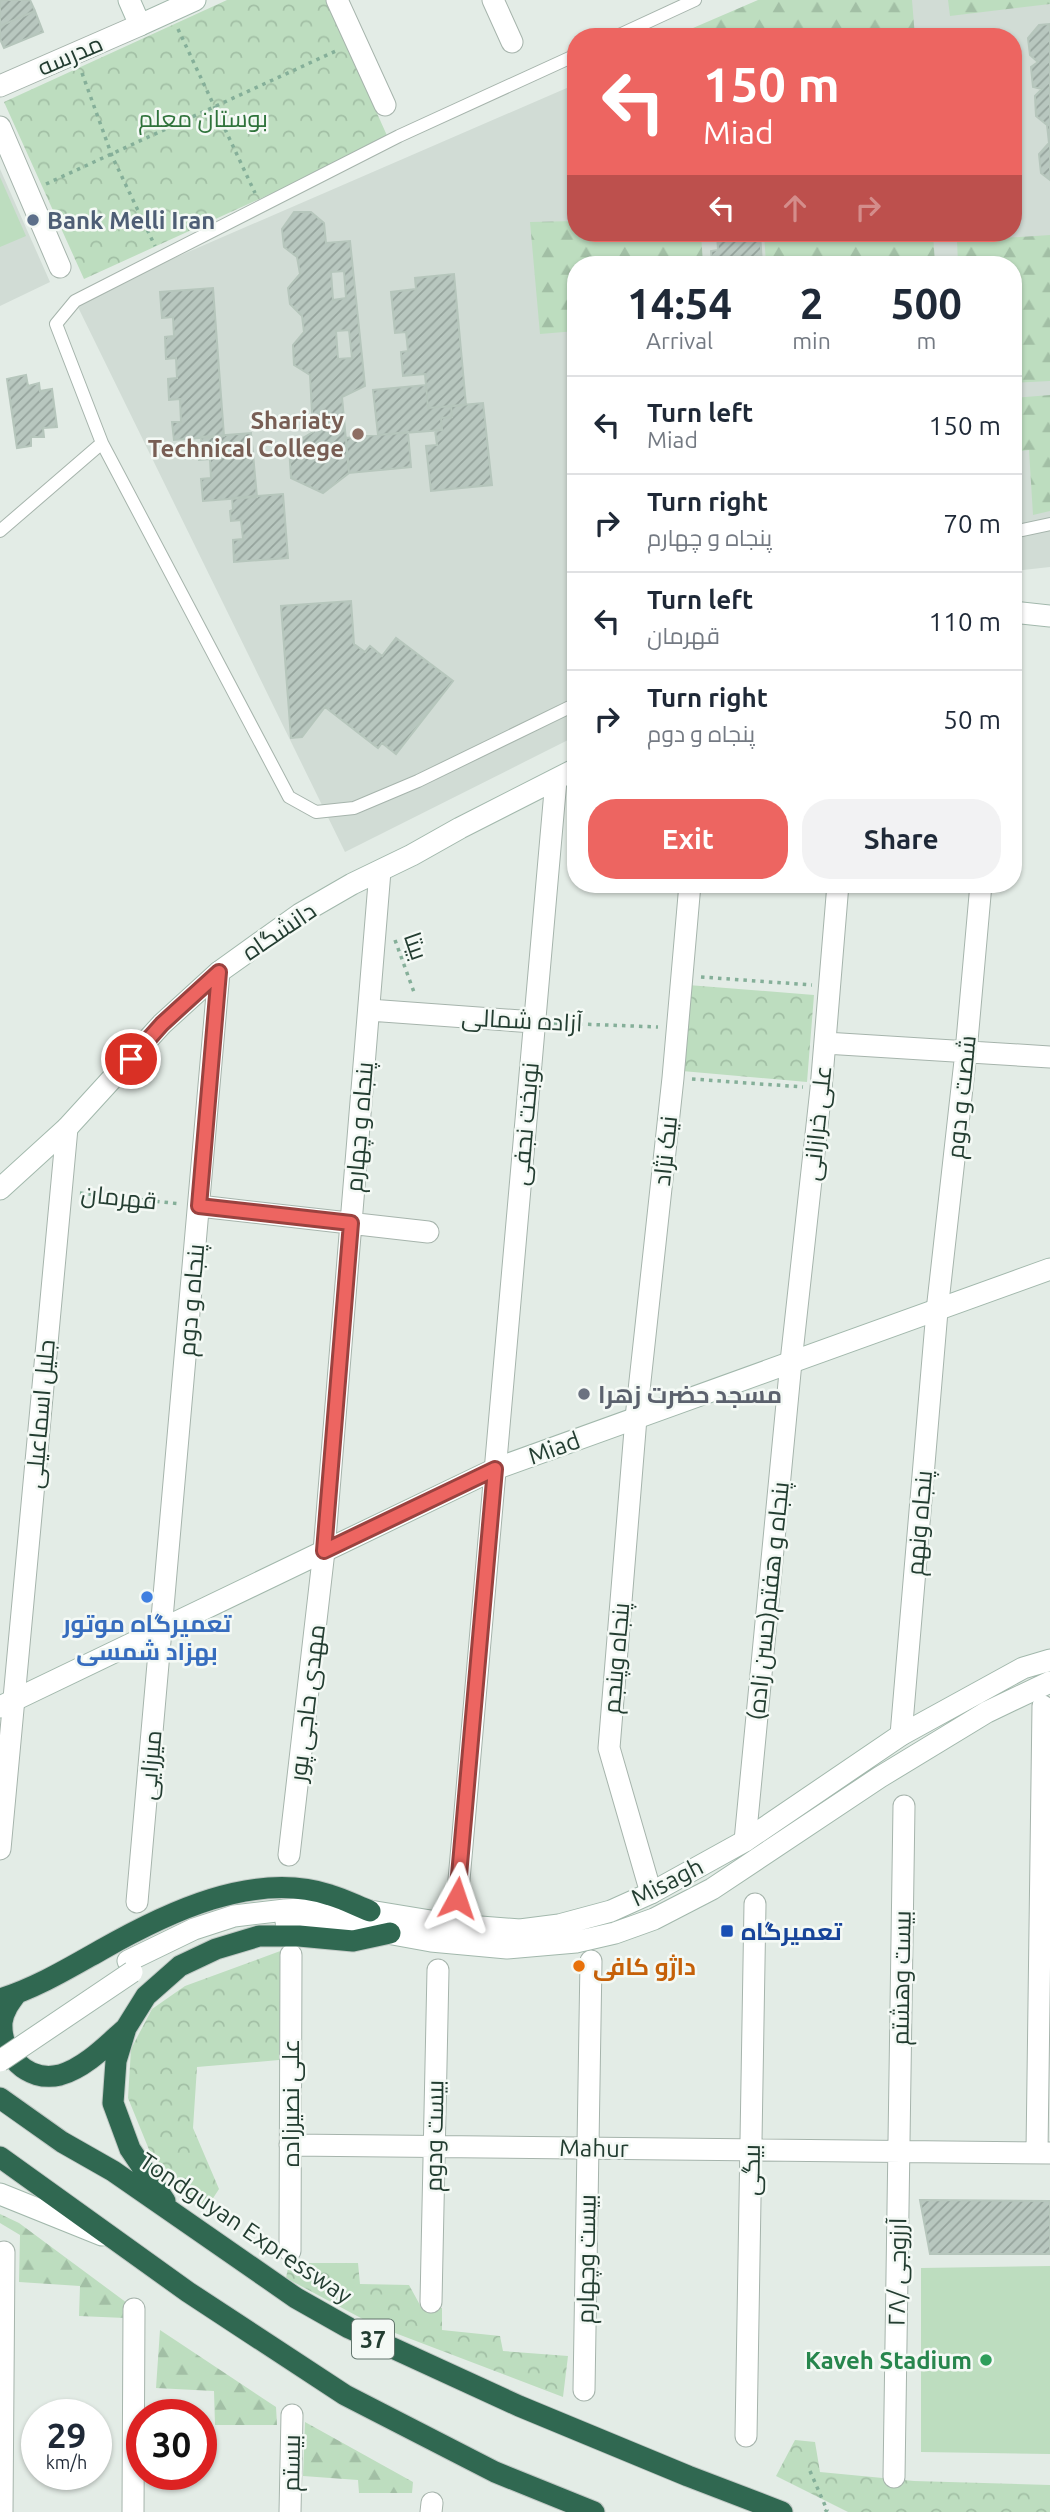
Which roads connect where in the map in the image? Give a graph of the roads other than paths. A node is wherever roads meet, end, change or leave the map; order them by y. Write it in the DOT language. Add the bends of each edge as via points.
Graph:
graph roads {
  1 [pos="129,0"];
  2 [pos="195,0"];
  3 [pos="337,0"];
  4 [pos="493,0"];
  5 [pos="695,0"];
  6 [pos="169,12"];
  7 [pos="140,25"];
  8 [pos="634,28"];
  9 [pos="512,42"];
  10 [pos="567,59"];
  11 [pos="0,86"];
  12 [pos="385,105"];
  13 [pos="0,127"];
  14 [pos="61,267"];
  15 [pos="102,443"];
  16 [pos="1050,524"];
  17 [pos="1022,530"];
  18 [pos="0,531"];
  19 [pos="1022,613"];
  20 [pos="1050,616"];
  21 [pos="567,708"];
  22 [pos="567,774"];
  23 [pos="556,780"];
  24 [pos="380,871"];
  25 [pos="690,893"];
  26 [pos="837,893"];
  27 [pos="980,893"];
  28 [pos="219,972"];
  29 [pos="369,1010"];
  30 [pos="534,1022"];
  31 [pos="825,1043"];
  32 [pos="966,1052"];
  33 [pos="1050,1057"];
  34 [pos="67,1128"];
  35 [pos="0,1189"];
  36 [pos="199,1206"];
  37 [pos="351,1223"];
  38 [pos="428,1232"];
  39 [pos="1050,1269"];
  40 [pos="937,1311"];
  41 [pos="791,1362"];
  42 [pos="636,1418"];
  43 [pos="495,1469"];
  44 [pos="324,1551"];
  45 [pos="163,1628"];
  46 [pos="1050,1660"];
  47 [pos="1050,1682"];
  48 [pos="7,1703"];
  49 [pos="1044,1706"];
  50 [pos="901,1735"];
  51 [pos="904,1805"];
  52 [pos="745,1841"];
  53 [pos="0,1849"];
  54 [pos="289,1855"];
  55 [pos="651,1893"];
  56 [pos="137,1902"];
  57 [pos="755,1904"];
  58 [pos="370,1911"];
  59 [pos="239,1921"];
  60 [pos="455,1925"];
  61 [pos="390,1933"];
  62 [pos="291,1955"];
  63 [pos="591,1961"];
  64 [pos="438,1970"];
  65 [pos="9,1996"];
  66 [pos="126,2028"];
  67 [pos="0,2049"];
  68 [pos="0,2061"];
  69 [pos="0,2098"];
  70 [pos="290,2145"];
  71 [pos="434,2147"];
  72 [pos="588,2148"];
  73 [pos="751,2150"];
  74 [pos="898,2151"];
  75 [pos="1044,2153"];
  76 [pos="0,2157"];
  77 [pos="0,2194"];
  78 [pos="171,2211"];
  79 [pos="116,2241"];
  80 [pos="290,2251"];
  81 [pos="4,2252"];
  82 [pos="430,2302"];
  83 [pos="134,2309"];
  84 [pos="584,2390"];
  85 [pos="292,2415"];
  86 [pos="746,2436"];
  87 [pos="894,2477"];
  88 [pos="2,2512"];
  89 [pos="133,2512"];
  90 [pos="290,2512"];
  91 [pos="594,2512"];
  92 [pos="782,2512"];
  1 -- 7 [label="street"];
  2 -- 6 [label="street, مدرسه"];
  3 -- 12 [label="street"];
  4 -- 9 [label="street"];
  5 -- 8 [label="lane"];
  6 -- 7 [label="street, مدرسه"];
  7 -- 11 [label="street, مدرسه"];
  10 -- 15 [label="lane" via="399,136 75,300 56,324"];
  13 -- 14 [label="street"];
  15 -- 18 [label="lane"];
  15 -- 21 [label="lane" via="289,797 316,812 354,808"];
  16 -- 17 [label="lane"];
  19 -- 20 [label="street"];
  22 -- 23 [label="street, دانشگاه"];
  23 -- 24 [label="street, دانشگاه"];
  23 -- 30 [label="street, نوبخت نجفی"];
  24 -- 28 [label="street, دانشگاه" via="300,914"];
  24 -- 29 [label="street, پنجاه و چهارم"];
  25 -- 42 [label="street, نیک نژاد"];
  26 -- 31 [label="street, علی خرازانی"];
  27 -- 32 [label="street, شصت و دوم"];
  28 -- 34 [label="street, دانشگاه" via="162,1024"];
  28 -- 36 [label="street, پنجاه و دوم"];
  29 -- 30 [label="street, آزاده شمالی"];
  29 -- 37 [label="street, پنجاه و چهارم"];
  30 -- 43 [label="street, نوبخت نجفی"];
  31 -- 32 [label="street"];
  31 -- 41 [label="street, علی خرازانی"];
  32 -- 33 [label="street"];
  32 -- 40 [label="street, شصت و دوم"];
  34 -- 35 [label="street, دانشگاه"];
  34 -- 48 [label="street, جلیل اسماعیلی"];
  36 -- 37 [label="street"];
  36 -- 45 [label="street, پنجاه و دوم"];
  37 -- 38 [label="street"];
  37 -- 44 [label="street, پنجاه و چهارم"];
  39 -- 40 [label="street, Miad"];
  40 -- 41 [label="street, Miad"];
  40 -- 50 [label="street, پنجاه ونهم"];
  41 -- 42 [label="street, Miad"];
  41 -- 52 [label="street, (حسن زاده)پنجاه و هفتم"];
  42 -- 43 [label="street, Miad"];
  42 -- 55 [label="street, پنجاه وپنجم" via="609,1748"];
  43 -- 44 [label="street, Miad"];
  43 -- 60 [label="street, نوبخت نجفی"];
  44 -- 45 [label="street, Miad"];
  44 -- 54 [label="street, مهدی حاجی پور"];
  45 -- 48 [label="street, Miad"];
  45 -- 56 [label="street, میرزایی"];
  46 -- 50 [label="street, Misagh" via="1023,1668"];
  47 -- 61 [label="street, Misagh" via="987,1712 712,1889 654,1919 576,1942 507,1948"];
  48 -- 53 [label="street, جلیل اسماعیلی"];
  49 -- 75 [label="street"];
  50 -- 52 [label="street, Misagh"];
  51 -- 74 [label="street, بیست وهشتم"];
  52 -- 55 [label="street, Misagh"];
  55 -- 60 [label="street, Misagh" via="559,1925 520,1930"];
  57 -- 73 [label="street, بیگی"];
  58 -- 59 [label="street, Misagh" via="318,1908"];
  58 -- 60 [label="street, Misagh"];
  58 -- 65 [label="highway" via="328,1894 285,1888 232,1893 185,1908"];
  59 -- 61 [label="street, Misagh" via="298,1922"];
  59 -- 67 [label="street" via="194,1929 128,1961"];
  59 -- 68 [label="street, bridge" via="132,1972"];
  61 -- 66 [label="highway" via="353,1941 259,1936 216,1949 180,1966 146,1996"];
  62 -- 70 [label="street, علی نصیرزاده"];
  63 -- 72 [label="street, بیست وچهارم"];
  64 -- 71 [label="street, بیست ودوم"];
  65 -- 66 [label="highway" via="2,2036 11,2057 28,2072 44,2076 66,2072"];
  66 -- 78 [label="highway" via="116,2061 113,2103 130,2149"];
  69 -- 78 [label="highway, Tondguyan Expressway / 37"];
  70 -- 71 [label="street, Mahur"];
  70 -- 80 [label="street, علی نصیرزاده"];
  71 -- 72 [label="street, Mahur"];
  71 -- 82 [label="street, بیست ودوم"];
  72 -- 73 [label="street, Mahur"];
  72 -- 84 [label="street, بیست وچهارم"];
  73 -- 74 [label="street, Mahur"];
  73 -- 86 [label="street, بیگی"];
  74 -- 75 [label="street, Mahur"];
  74 -- 87 [label="street, آرزوجی /۲۸"];
  76 -- 79 [label="highway, 37"];
  77 -- 79 [label="street"];
  78 -- 92 [label="highway, Tondguyan Expressway / 37" via="296,2298 349,2328 519,2406"];
  79 -- 91 [label="highway, 37" via="345,2395 495,2472"];
  81 -- 88 [label="street"];
  83 -- 89 [label="street"];
  85 -- 90 [label="street, بیستم"];
}
